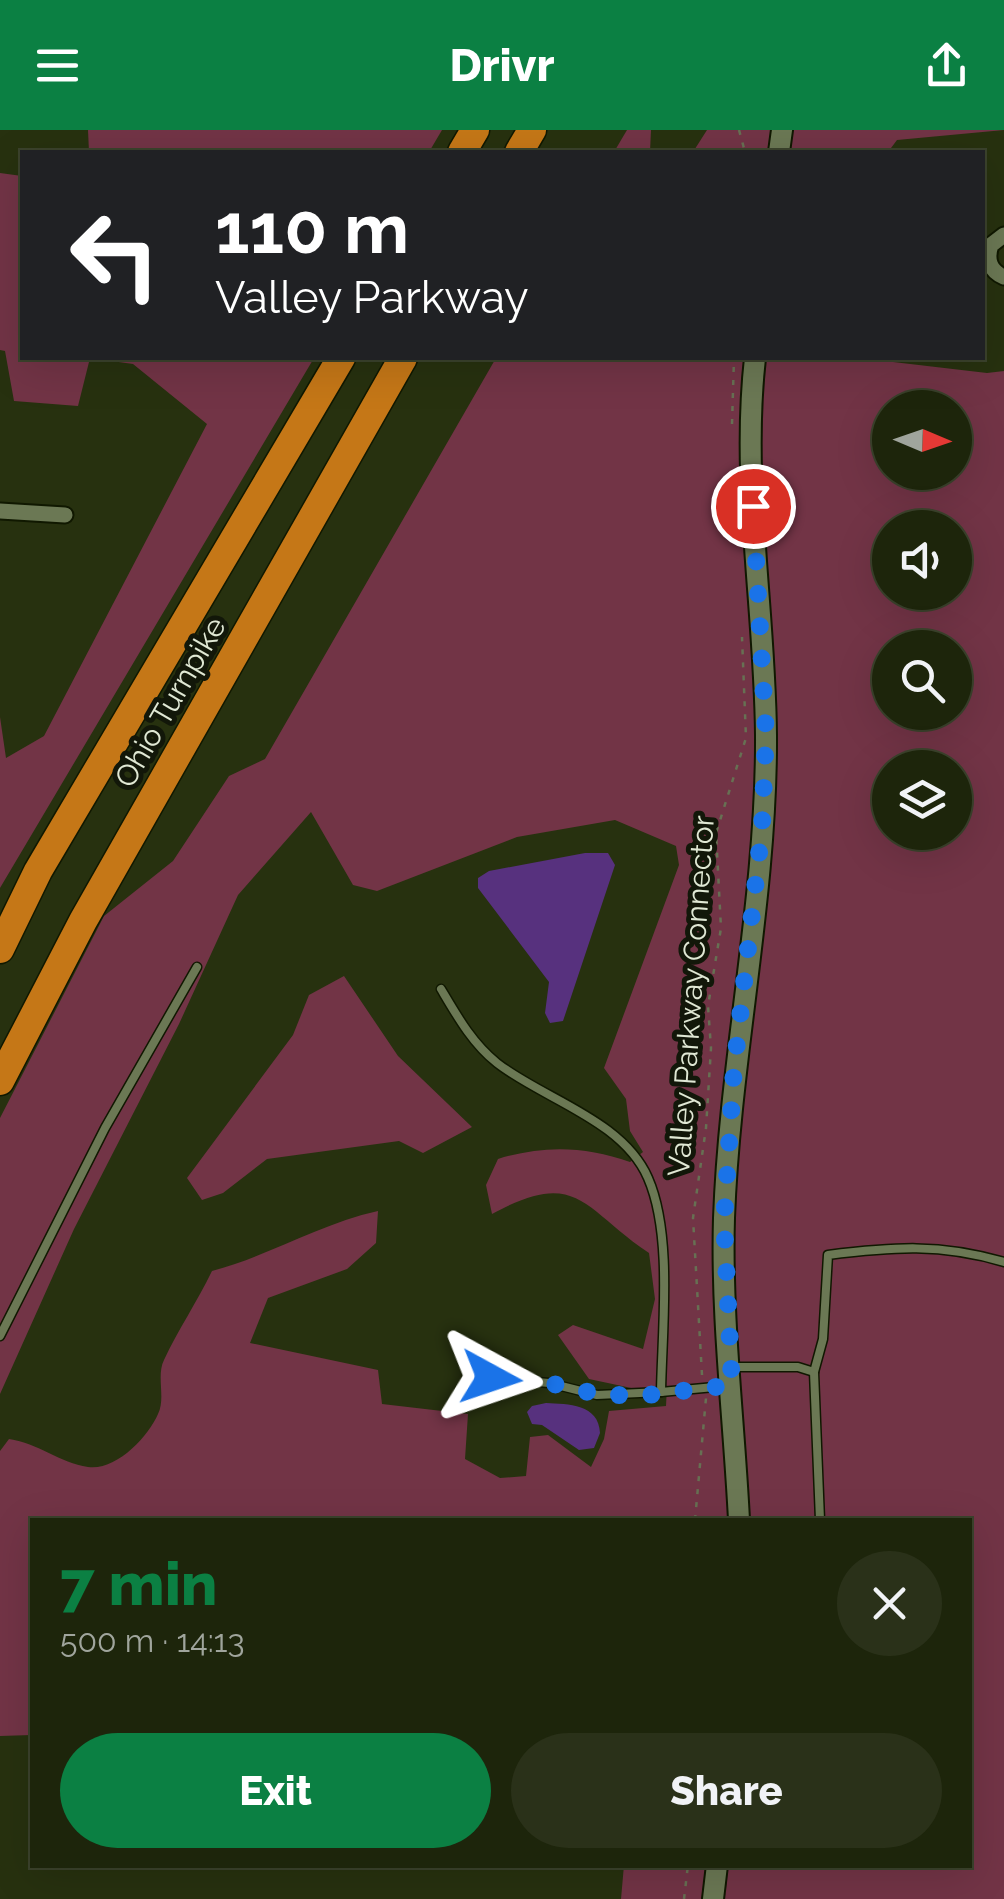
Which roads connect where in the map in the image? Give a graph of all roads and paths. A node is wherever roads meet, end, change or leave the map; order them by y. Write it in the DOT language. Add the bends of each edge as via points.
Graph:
graph roads {
  1 [pos="1004,236"];
  2 [pos="1004,277"];
  3 [pos="340,360"];
  4 [pos="402,360"];
  5 [pos="734,360"];
  6 [pos="755,360"];
  7 [pos="732,428"];
  8 [pos="0,511"];
  9 [pos="65,514"];
  10 [pos="742,621"];
  11 [pos="0,949"];
  12 [pos="197,967"];
  13 [pos="442,990"];
  14 [pos="0,1081"];
  15 [pos="1004,1262"];
  16 [pos="0,1336"];
  17 [pos="814,1372"];
  18 [pos="732,1376"];
  19 [pos="491,1378"];
  20 [pos="704,1388"];
  21 [pos="661,1392"];
  22 [pos="695,1518"];
  23 [pos="739,1518"];
  24 [pos="820,1518"];
  25 [pos="688,1868"];
  26 [pos="717,1868"];
  27 [pos="684,1899"];
  28 [pos="713,1899"];
  1 -- 2 [label="street" via="988,259"];
  3 -- 11 [label="highway, Ohio Turnpike" via="38,871"];
  4 -- 14 [label="highway, Ohio Turnpike"];
  5 -- 7 [label="path"];
  6 -- 18 [label="street" via="750,468 766,734 724,1221"];
  8 -- 9 [label="street"];
  10 -- 20 [label="path, Valley Parkway Connector" via="746,738 716,833 721,928 708,1006 706,1128 694,1218"];
  12 -- 16 [label="lane" via="105,1128"];
  13 -- 21 [label="lane" via="468,1034 497,1062 620,1140 648,1176 659,1220"];
  15 -- 17 [label="lane" via="958,1248 916,1246 828,1255 823,1339"];
  17 -- 18 [label="lane" via="798,1367"];
  17 -- 24 [label="lane"];
  18 -- 20 [label="lane"];
  18 -- 23 [label="street"];
  19 -- 21 [label="lane" via="597,1394"];
  20 -- 21 [label="lane"];
  20 -- 22 [label="path, Valley Parkway Connector"];
  25 -- 27 [label="path"];
  26 -- 28 [label="street"];
}
